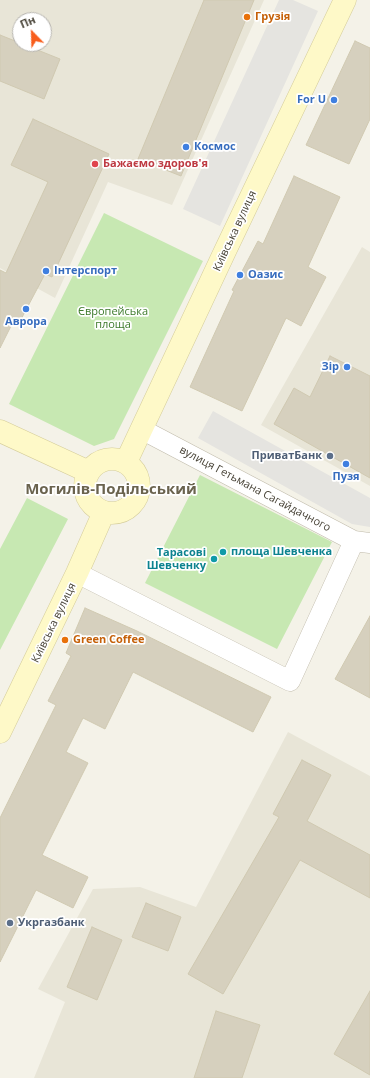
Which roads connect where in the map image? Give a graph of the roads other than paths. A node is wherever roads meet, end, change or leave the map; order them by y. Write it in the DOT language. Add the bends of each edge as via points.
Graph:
graph roads {
  1 [pos="345,0"];
  2 [pos="141,429"];
  3 [pos="0,431"];
  4 [pos="126,462"];
  5 [pos="89,472"];
  6 [pos="104,512"];
  7 [pos="362,542"];
  8 [pos="78,573"];
  9 [pos="0,732"];
  1 -- 2 [label="main road, Київська вулиця"];
  2 -- 4 [label="main road, Київська вулиця"];
  2 -- 7 [label="street, вулиця Гетьмана Сагайдачного"];
  3 -- 5 [label="main road"];
  4 -- 5 [label="main road" via="108,459 99,462"];
  4 -- 6 [label="main road" via="137,475 140,488 138,493 129,507 120,512"];
  5 -- 6 [label="main road" via="85,483 86,493 90,502"];
  6 -- 8 [label="main road, Київська вулиця"];
  7 -- 8 [label="street" via="290,680"];
  8 -- 9 [label="main road, Київська вулиця"];
}
